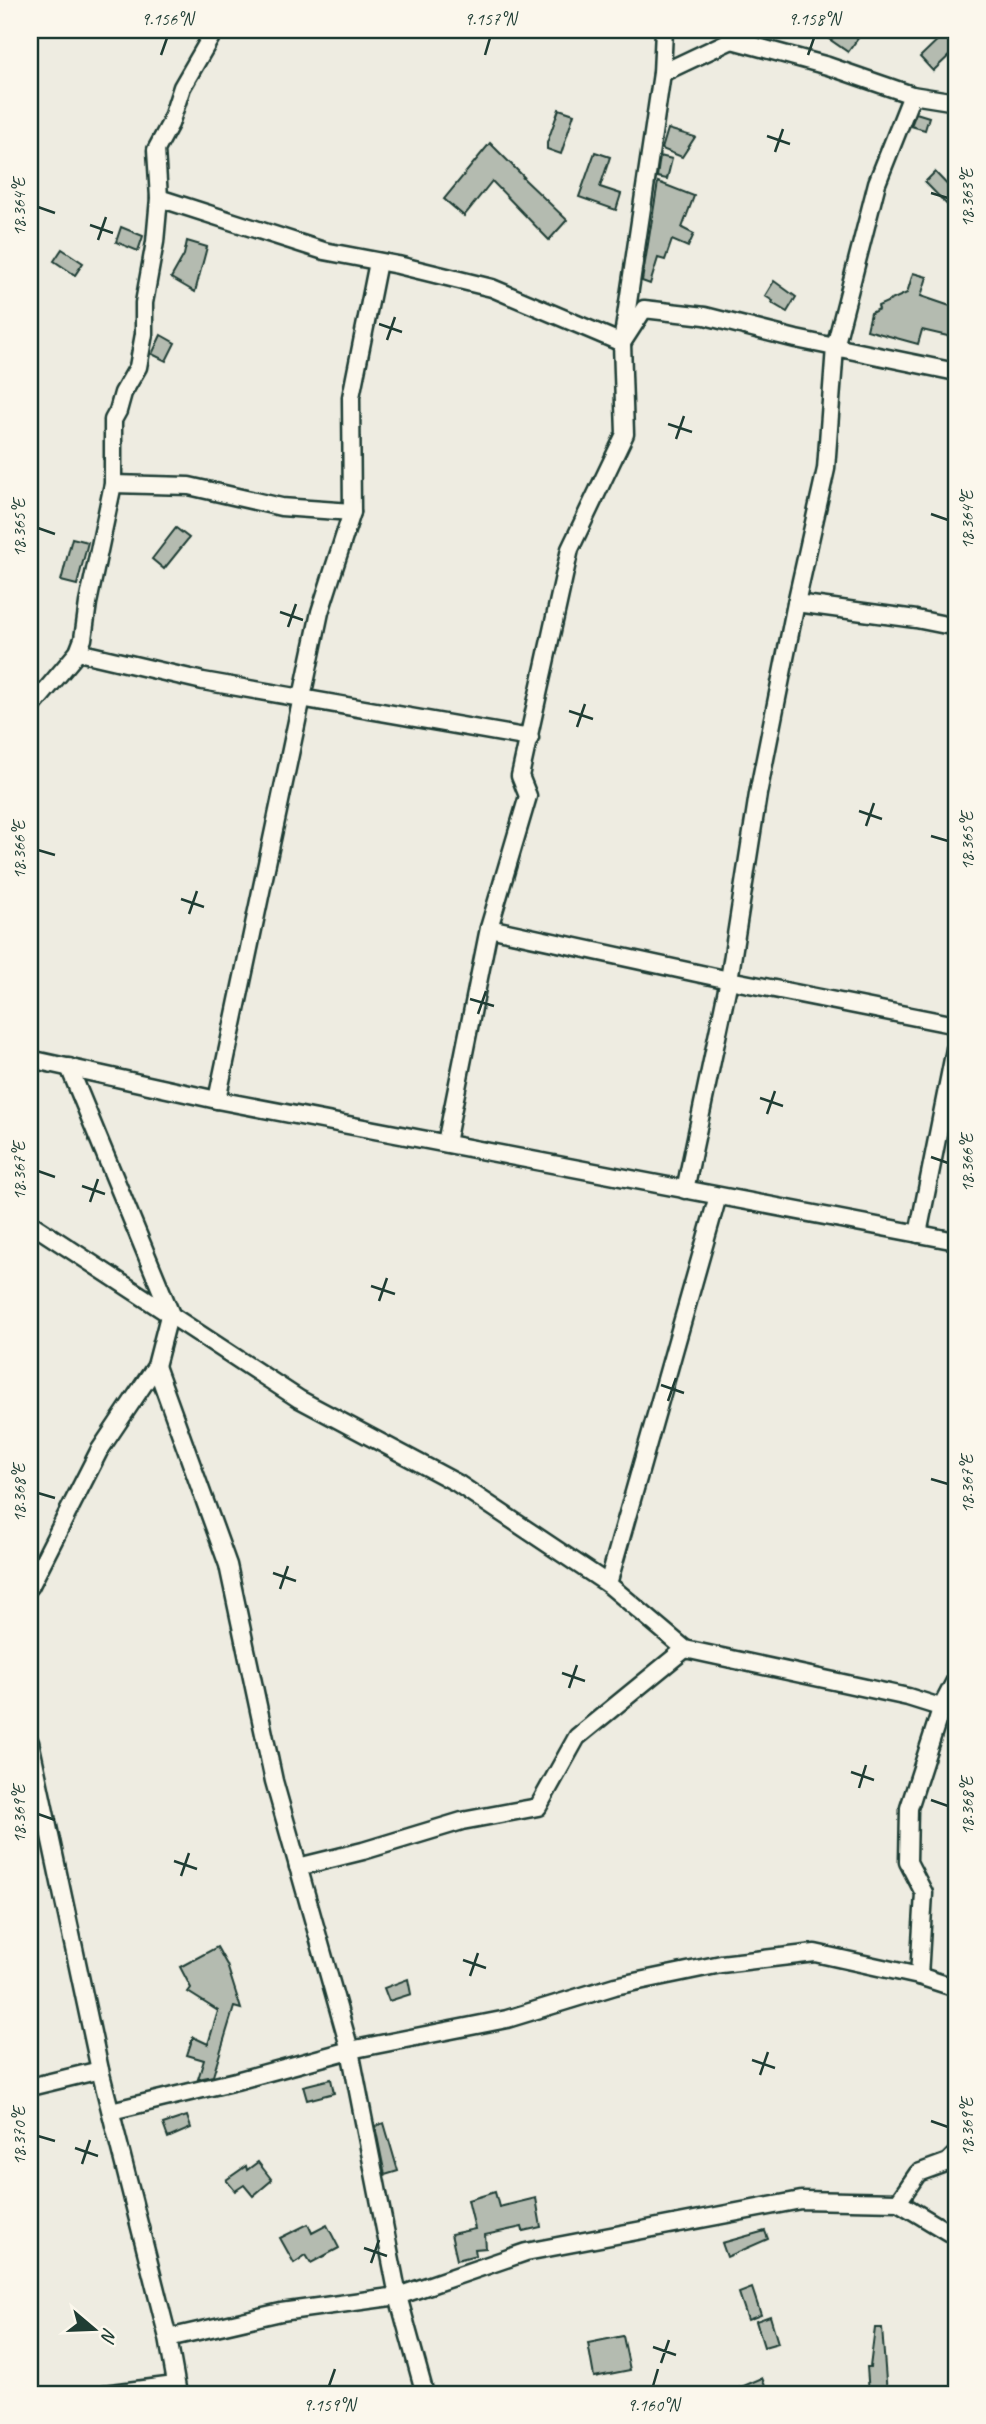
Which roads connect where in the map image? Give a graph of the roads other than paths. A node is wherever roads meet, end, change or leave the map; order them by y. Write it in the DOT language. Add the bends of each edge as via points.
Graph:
graph roads {
  1 [pos="215,30"];
  2 [pos="664,30"];
  3 [pos="753,30"];
  4 [pos="732,40"];
  5 [pos="662,73"];
  6 [pos="912,95"];
  7 [pos="956,102"];
  8 [pos="159,198"];
  9 [pos="378,262"];
  10 [pos="622,343"];
  11 [pos="835,347"];
  12 [pos="956,372"];
  13 [pos="113,484"];
  14 [pos="352,512"];
  15 [pos="796,603"];
  16 [pos="956,627"];
  17 [pos="78,652"];
  18 [pos="303,698"];
  19 [pos="30,709"];
  20 [pos="530,738"];
  21 [pos="489,928"];
  22 [pos="729,980"];
  23 [pos="956,1025"];
  24 [pos="956,1044"];
  25 [pos="30,1059"];
  26 [pos="69,1067"];
  27 [pos="217,1100"];
  28 [pos="446,1143"];
  29 [pos="685,1190"];
  30 [pos="718,1196"];
  31 [pos="30,1223"];
  32 [pos="918,1234"];
  33 [pos="956,1241"];
  34 [pos="170,1312"];
  35 [pos="156,1366"];
  36 [pos="608,1584"];
  37 [pos="30,1587"];
  38 [pos="685,1649"];
  39 [pos="956,1679"];
  40 [pos="949,1709"];
  41 [pos="30,1742"];
  42 [pos="298,1867"];
  43 [pos="919,1976"];
  44 [pos="956,1987"];
  45 [pos="350,2050"];
  46 [pos="100,2070"];
  47 [pos="30,2087"];
  48 [pos="111,2111"];
  49 [pos="956,2154"];
  50 [pos="898,2202"];
  51 [pos="956,2237"];
  52 [pos="398,2296"];
  53 [pos="167,2338"];
  54 [pos="176,2390"];
  55 [pos="104,2394"];
  56 [pos="425,2394"];
  1 -- 8 [label="street" via="182,87 156,150"];
  2 -- 5 [label="street"];
  3 -- 4 [label="street"];
  4 -- 5 [label="street"];
  4 -- 6 [label="street"];
  5 -- 10 [label="street"];
  6 -- 7 [label="street"];
  6 -- 11 [label="street" via="877,183"];
  8 -- 9 [label="street" via="284,239"];
  8 -- 13 [label="street" via="138,367 113,420"];
  9 -- 10 [label="street" via="492,288"];
  9 -- 14 [label="street" via="351,397"];
  10 -- 11 [label="street" via="644,309 705,316"];
  10 -- 20 [label="street" via="625,434 570,549"];
  11 -- 12 [label="street"];
  11 -- 15 [label="street" via="826,469"];
  13 -- 14 [label="street" via="188,486 281,508"];
  13 -- 17 [label="street"];
  14 -- 18 [label="street" via="320,612"];
  15 -- 16 [label="street"];
  15 -- 22 [label="street" via="758,794"];
  17 -- 18 [label="street"];
  17 -- 19 [label="street"];
  18 -- 20 [label="street"];
  18 -- 27 [label="street"];
  20 -- 21 [label="street" via="520,776 528,796"];
  21 -- 22 [label="street"];
  21 -- 28 [label="street"];
  22 -- 23 [label="street"];
  22 -- 29 [label="street"];
  24 -- 32 [label="street"];
  25 -- 26 [label="street"];
  26 -- 27 [label="street"];
  26 -- 34 [label="street"];
  27 -- 28 [label="street"];
  28 -- 29 [label="street"];
  29 -- 30 [label="street"];
  30 -- 32 [label="street"];
  30 -- 36 [label="street"];
  31 -- 34 [label="street"];
  32 -- 33 [label="street"];
  34 -- 35 [label="street"];
  34 -- 36 [label="street" via="299,1399 457,1483"];
  35 -- 37 [label="street" via="99,1451"];
  35 -- 42 [label="street" via="228,1565 274,1781"];
  36 -- 38 [label="street"];
  38 -- 40 [label="street"];
  38 -- 42 [label="street" via="577,1737 538,1807 462,1821"];
  39 -- 40 [label="street"];
  40 -- 43 [label="street" via="909,1808 908,1862 924,1893"];
  41 -- 46 [label="street"];
  42 -- 45 [label="street"];
  43 -- 44 [label="street"];
  43 -- 45 [label="street" via="815,1953 721,1964 615,1986 507,2019"];
  45 -- 48 [label="street"];
  45 -- 52 [label="street"];
  46 -- 47 [label="street"];
  46 -- 48 [label="street"];
  48 -- 53 [label="street"];
  49 -- 50 [label="street" via="918,2174"];
  50 -- 51 [label="street"];
  50 -- 52 [label="street" via="801,2200 526,2252"];
  52 -- 53 [label="street" via="281,2312"];
  52 -- 56 [label="street"];
  53 -- 54 [label="street"];
  54 -- 55 [label="street"];
}
